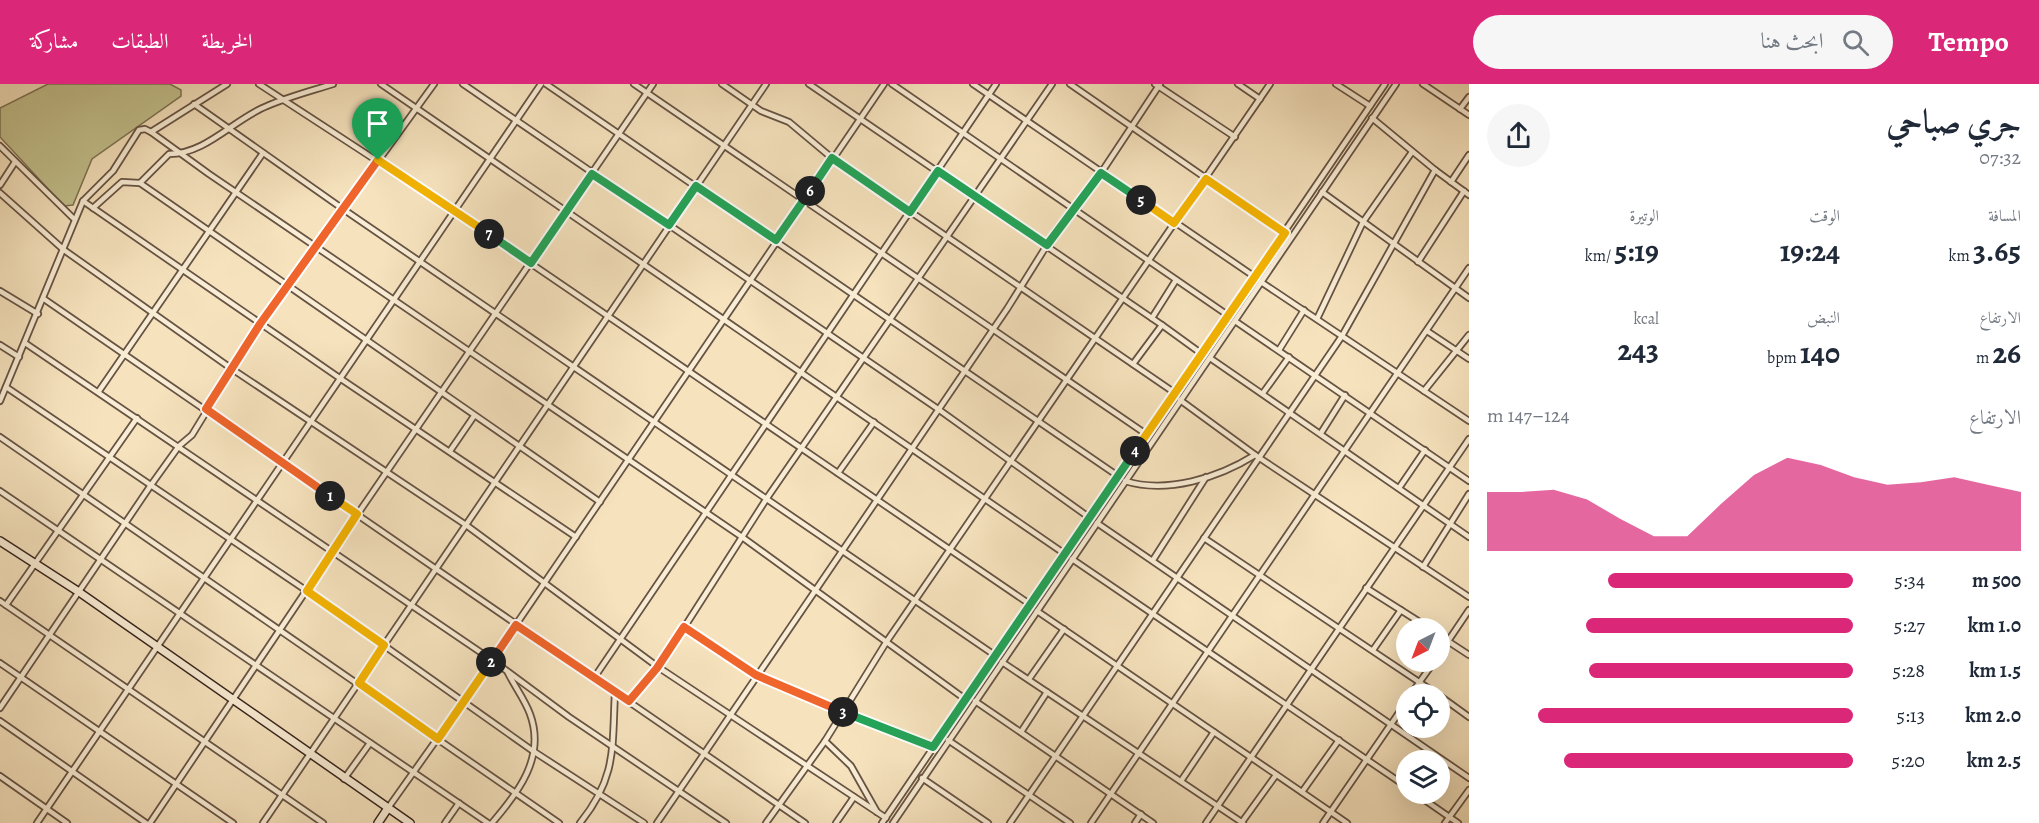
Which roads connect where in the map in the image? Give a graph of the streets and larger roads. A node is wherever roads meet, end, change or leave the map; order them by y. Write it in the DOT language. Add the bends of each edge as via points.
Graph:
graph roads {
  1 [pos="227,84"];
  2 [pos="259,84"];
  3 [pos="333,84"];
  4 [pos="381,84"];
  5 [pos="434,84"];
  6 [pos="463,84"];
  7 [pos="541,84"];
  8 [pos="546,84"];
  9 [pos="634,84"];
  10 [pos="653,84"];
  11 [pos="722,84"];
  12 [pos="766,84"];
  13 [pos="809,84"];
  14 [pos="884,84"];
  15 [pos="892,84"];
  16 [pos="973,84"];
  17 [pos="996,84"];
  18 [pos="1052,84"];
  19 [pos="1070,84"];
  20 [pos="1238,84"];
  21 [pos="1270,84"];
  22 [pos="1336,84"];
  23 [pos="1385,84"];
  24 [pos="1395,84"];
  25 [pos="1423,84"];
  26 [pos="1158,85"];
  27 [pos="647,93"];
  28 [pos="989,95"];
  29 [pos="1469,97"];
  30 [pos="1260,99"];
  31 [pos="283,100"];
  32 [pos="194,104"];
  33 [pos="751,105"];
  34 [pos="1370,106"];
  35 [pos="415,108"];
  36 [pos="1460,109"];
  37 [pos="1469,115"];
  38 [pos="860,118"];
  39 [pos="1372,118"];
  40 [pos="515,121"];
  41 [pos="1027,121"];
  42 [pos="1132,126"];
  43 [pos="228,128"];
  44 [pos="151,132"];
  45 [pos="620,134"];
  46 [pos="964,134"];
  47 [pos="1235,137"];
  48 [pos="0,146"];
  49 [pos="724,146"];
  50 [pos="1412,152"];
  51 [pos="263,153"];
  52 [pos="180,154"];
  53 [pos="1469,155"];
  54 [pos="490,158"];
  55 [pos="832,158"];
  56 [pos="1001,159"];
  57 [pos="378,160"];
  58 [pos="15,162"];
  59 [pos="1435,170"];
  60 [pos="938,171"];
  61 [pos="1101,173"];
  62 [pos="592,174"];
  63 [pos="1206,179"];
  64 [pos="1451,182"];
  65 [pos="140,183"];
  66 [pos="0,185"];
  67 [pos="696,186"];
  68 [pos="1322,192"];
  69 [pos="0,193"];
  70 [pos="237,193"];
  71 [pos="1467,193"];
  72 [pos="974,196"];
  73 [pos="83,201"];
  74 [pos="804,201"];
  75 [pos="93,208"];
  76 [pos="343,210"];
  77 [pos="1073,210"];
  78 [pos="454,211"];
  79 [pos="566,211"];
  80 [pos="910,212"];
  81 [pos="74,218"];
  82 [pos="1363,222"];
  83 [pos="1174,223"];
  84 [pos="669,225"];
  85 [pos="208,232"];
  86 [pos="1285,233"];
  87 [pos="946,237"];
  88 [pos="776,240"];
  89 [pos="1394,244"];
  90 [pos="1047,245"];
  91 [pos="317,246"];
  92 [pos="64,250"];
  93 [pos="882,254"];
  94 [pos="420,261"];
  95 [pos="1148,261"];
  96 [pos="1418,262"];
  97 [pos="531,263"];
  98 [pos="642,263"];
  99 [pos="1469,268"];
  100 [pos="182,270"];
  101 [pos="1254,277"];
  102 [pos="749,280"];
  103 [pos="918,280"];
  104 [pos="1176,280"];
  105 [pos="1261,282"];
  106 [pos="287,286"];
  107 [pos="1021,288"];
  108 [pos="1456,288"];
  109 [pos="0,291"];
  110 [pos="854,294"];
  111 [pos="1123,298"];
  112 [pos="1469,298"];
  113 [pos="394,299"];
  114 [pos="44,300"];
  115 [pos="1304,310"];
  116 [pos="153,313"];
  117 [pos="497,313"];
  118 [pos="38,314"];
  119 [pos="607,315"];
  120 [pos="1229,316"];
  121 [pos="1152,318"];
  122 [pos="722,319"];
  123 [pos="1317,319"];
  124 [pos="890,320"];
  125 [pos="1235,321"];
  126 [pos="260,324"];
  127 [pos="1162,325"];
  128 [pos="993,331"];
  129 [pos="1427,331"];
  130 [pos="827,333"];
  131 [pos="1342,336"];
  132 [pos="1469,336"];
  133 [pos="1096,340"];
  134 [pos="365,341"];
  135 [pos="25,343"];
  136 [pos="0,345"];
  137 [pos="1279,350"];
  138 [pos="470,351"];
  139 [pos="1456,351"];
  140 [pos="124,354"];
  141 [pos="1202,354"];
  142 [pos="19,357"];
  143 [pos="1289,357"];
  144 [pos="863,358"];
  145 [pos="1210,358"];
  146 [pos="1469,359"];
  147 [pos="1133,364"];
  148 [pos="573,366"];
  149 [pos="232,369"];
  150 [pos="688,369"];
  151 [pos="965,370"];
  152 [pos="800,372"];
  153 [pos="1315,374"];
  154 [pos="1398,374"];
  155 [pos="340,379"];
  156 [pos="1068,381"];
  157 [pos="6,387"];
  158 [pos="99,391"];
  159 [pos="1424,391"];
  160 [pos="1175,393"];
  161 [pos="1263,393"];
  162 [pos="440,394"];
  163 [pos="1345,395"];
  164 [pos="836,397"];
  165 [pos="1180,400"];
  166 [pos="0,401"];
  167 [pos="548,405"];
  168 [pos="206,409"];
  169 [pos="938,410"];
  170 [pos="1290,411"];
  171 [pos="1371,413"];
  172 [pos="474,416"];
  173 [pos="136,418"];
  174 [pos="654,420"];
  175 [pos="1040,421"];
  176 [pos="1469,421"];
  177 [pos="311,422"];
  178 [pos="874,422"];
  179 [pos="765,423"];
  180 [pos="417,428"];
  181 [pos="1321,433"];
  182 [pos="1146,434"];
  183 [pos="0,437"];
  184 [pos="1469,439"];
  185 [pos="179,446"];
  186 [pos="519,447"];
  187 [pos="912,447"];
  188 [pos="802,448"];
  189 [pos="1345,449"];
  190 [pos="1425,450"];
  191 [pos="450,451"];
  192 [pos="111,456"];
  193 [pos="1257,456"];
  194 [pos="628,459"];
  195 [pos="1012,461"];
  196 [pos="282,464"];
  197 [pos="1450,467"];
  198 [pos="387,473"];
  199 [pos="838,473"];
  200 [pos="731,474"];
  201 [pos="1118,476"];
  202 [pos="1206,477"];
  203 [pos="1125,481"];
  204 [pos="1469,481"];
  205 [pos="495,482"];
  206 [pos="151,485"];
  207 [pos="1399,488"];
  208 [pos="0,491"];
  209 [pos="85,494"];
  210 [pos="1315,494"];
  211 [pos="1469,494"];
  212 [pos="767,498"];
  213 [pos="986,498"];
  214 [pos="877,499"];
  215 [pos="257,501"];
  216 [pos="600,502"];
  217 [pos="1423,505"];
  218 [pos="705,512"];
  219 [pos="357,514"];
  220 [pos="1090,518"];
  221 [pos="1097,522"];
  222 [pos="127,523"];
  223 [pos="1451,524"];
  224 [pos="466,525"];
  225 [pos="59,530"];
  226 [pos="576,537"];
  227 [pos="741,537"];
  228 [pos="1469,537"];
  229 [pos="1204,538"];
  230 [pos="231,540"];
  231 [pos="0,541"];
  232 [pos="1393,547"];
  233 [pos="843,550"];
  234 [pos="951,550"];
  235 [pos="333,552"];
  236 [pos="1065,554"];
  237 [pos="102,558"];
  238 [pos="1072,559"];
  239 [pos="1153,560"];
  240 [pos="36,564"];
  241 [pos="1423,567"];
  242 [pos="435,569"];
  243 [pos="1259,575"];
  244 [pos="1178,577"];
  245 [pos="205,578"];
  246 [pos="545,582"];
  247 [pos="1366,588"];
  248 [pos="816,590"];
  249 [pos="307,591"];
  250 [pos="79,592"];
  251 [pos="1469,597"];
  252 [pos="916,600"];
  253 [pos="0,601"];
  254 [pos="6,605"];
  255 [pos="411,605"];
  256 [pos="1031,605"];
  257 [pos="1401,610"];
  258 [pos="1469,610"];
  259 [pos="1037,611"];
  260 [pos="181,612"];
  261 [pos="1151,614"];
  262 [pos="1232,615"];
  263 [pos="1413,618"];
  264 [pos="516,625"];
  265 [pos="684,627"];
  266 [pos="1340,628"];
  267 [pos="1065,629"];
  268 [pos="281,630"];
  269 [pos="49,634"];
  270 [pos="619,638"];
  271 [pos="1450,638"];
  272 [pos="887,641"];
  273 [pos="1450,642"];
  274 [pos="384,645"];
  275 [pos="157,646"];
  276 [pos="1373,650"];
  277 [pos="1207,652"];
  278 [pos="1469,655"];
  279 [pos="996,656"];
  280 [pos="492,660"];
  281 [pos="1002,662"];
  282 [pos="0,663"];
  283 [pos="257,664"];
  284 [pos="1116,665"];
  285 [pos="657,668"];
  286 [pos="1312,669"];
  287 [pos="507,672"];
  288 [pos="1427,672"];
  289 [pos="756,675"];
  290 [pos="21,677"];
  291 [pos="594,678"];
  292 [pos="1029,680"];
  293 [pos="1420,682"];
  294 [pos="359,683"];
  295 [pos="1423,684"];
  296 [pos="128,690"];
  297 [pos="615,692"];
  298 [pos="1047,692"];
  299 [pos="965,699"];
  300 [pos="233,700"];
  301 [pos="464,701"];
  302 [pos="629,701"];
  303 [pos="975,701"];
  304 [pos="1172,703"];
  305 [pos="1450,703"];
  306 [pos="1286,705"];
  307 [pos="0,708"];
  308 [pos="844,712"];
  309 [pos="1083,715"];
  310 [pos="730,716"];
  311 [pos="1469,717"];
  312 [pos="1396,718"];
  313 [pos="334,719"];
  314 [pos="0,721"];
  315 [pos="1392,724"];
  316 [pos="100,732"];
  317 [pos="1021,732"];
  318 [pos="1214,732"];
  319 [pos="438,739"];
  320 [pos="948,740"];
  321 [pos="1339,740"];
  322 [pos="825,741"];
  323 [pos="206,742"];
  324 [pos="370,743"];
  325 [pos="612,746"];
  326 [pos="933,747"];
  327 [pos="533,751"];
  328 [pos="1138,752"];
  329 [pos="310,753"];
  330 [pos="704,754"];
  331 [pos="1056,756"];
  332 [pos="1251,757"];
  333 [pos="1367,760"];
  334 [pos="808,766"];
  335 [pos="72,773"];
  336 [pos="414,773"];
  337 [pos="1276,775"];
  338 [pos="0,776"];
  339 [pos="344,778"];
  340 [pos="922,778"];
  341 [pos="1469,778"];
  342 [pos="1396,780"];
  343 [pos="1181,781"];
  344 [pos="177,785"];
  345 [pos="679,790"];
  346 [pos="1469,790"];
  347 [pos="1302,792"];
  348 [pos="1110,793"];
  349 [pos="517,794"];
  350 [pos="601,794"];
  351 [pos="282,795"];
  352 [pos="1029,795"];
  353 [pos="854,797"];
  354 [pos="459,803"];
  355 [pos="1431,804"];
  356 [pos="778,805"];
  357 [pos="1218,806"];
  358 [pos="388,808"];
  359 [pos="47,809"];
  360 [pos="877,812"];
  361 [pos="1331,812"];
  362 [pos="1141,814"];
  363 [pos="1450,817"];
  364 [pos="886,818"];
  365 [pos="894,821"];
  366 [pos="37,823"];
  367 [pos="67,823"];
  368 [pos="148,823"];
  369 [pos="233,823"];
  370 [pos="263,823"];
  371 [pos="323,823"];
  372 [pos="378,823"];
  373 [pos="410,823"];
  374 [pos="444,823"];
  375 [pos="490,823"];
  376 [pos="559,823"];
  377 [pos="580,823"];
  378 [pos="644,823"];
  379 [pos="657,823"];
  380 [pos="726,823"];
  381 [pos="766,823"];
  382 [pos="805,823"];
  383 [pos="836,823"];
  384 [pos="882,823"];
  385 [pos="902,823"];
  386 [pos="988,823"];
  387 [pos="1010,823"];
  388 [pos="1070,823"];
  389 [pos="1091,823"];
  390 [pos="1135,823"];
  391 [pos="1153,823"];
  392 [pos="1206,823"];
  393 [pos="1243,823"];
  394 [pos="1323,823"];
  395 [pos="1347,823"];
  396 [pos="1445,823"];
  397 [pos="1458,823"];
  1 -- 32 [label="street"];
  2 -- 31 [label="street"];
  3 -- 31 [label="street"];
  4 -- 35 [label="street"];
  5 -- 35 [label="street"];
  6 -- 40 [label="street"];
  7 -- 40 [label="street"];
  8 -- 45 [label="street"];
  9 -- 27 [label="street"];
  10 -- 27 [label="street"];
  11 -- 33 [label="street"];
  12 -- 33 [label="street"];
  13 -- 38 [label="street"];
  14 -- 38 [label="street"];
  15 -- 46 [label="street"];
  16 -- 28 [label="street"];
  17 -- 28 [label="street"];
  18 -- 41 [label="street"];
  19 -- 42 [label="street"];
  20 -- 30 [label="street"];
  21 -- 30 [label="street"];
  22 -- 34 [label="street"];
  23 -- 34 [label="street"];
  24 -- 39 [label="street"];
  25 -- 36 [label="street"];
  26 -- 42 [label="street"];
  26 -- 47 [label="street"];
  27 -- 45 [label="street"];
  27 -- 49 [label="street"];
  28 -- 41 [label="street"];
  28 -- 46 [label="street"];
  29 -- 36 [label="street"];
  30 -- 47 [label="street"];
  31 -- 43 [label="street"];
  31 -- 57 [label="street"];
  32 -- 43 [label="street"];
  32 -- 44 [label="street"];
  33 -- 49 [label="street"];
  33 -- 55 [label="street" via="789,122"];
  34 -- 86 [label="street"];
  35 -- 54 [label="street"];
  35 -- 57 [label="street"];
  36 -- 37 [label="street"];
  38 -- 55 [label="street"];
  38 -- 60 [label="street"];
  39 -- 50 [label="street"];
  39 -- 68 [label="street"];
  40 -- 54 [label="street"];
  40 -- 62 [label="street"];
  41 -- 56 [label="street"];
  41 -- 61 [label="street"];
  42 -- 61 [label="street"];
  42 -- 63 [label="street"];
  43 -- 51 [label="street"];
  43 -- 52 [label="street"];
  44 -- 52 [label="street"];
  44 -- 73 [label="street" via="139,130 113,171"];
  45 -- 62 [label="street"];
  45 -- 67 [label="street"];
  46 -- 56 [label="street"];
  46 -- 60 [label="street"];
  47 -- 63 [label="street"];
  48 -- 58 [label="street"];
  49 -- 67 [label="street"];
  49 -- 74 [label="street"];
  50 -- 59 [label="street"];
  50 -- 82 [label="street"];
  51 -- 70 [label="street"];
  51 -- 76 [label="street"];
  52 -- 65 [label="street" via="169,154"];
  52 -- 70 [label="street"];
  53 -- 64 [label="street"];
  54 -- 78 [label="street"];
  54 -- 79 [label="street"];
  55 -- 74 [label="street"];
  55 -- 80 [label="street"];
  56 -- 72 [label="street"];
  56 -- 77 [label="street"];
  57 -- 76 [label="street"];
  57 -- 78 [label="street"];
  58 -- 66 [label="street"];
  58 -- 81 [label="street"];
  59 -- 64 [label="street"];
  59 -- 89 [label="street"];
  60 -- 72 [label="street"];
  60 -- 80 [label="street"];
  61 -- 77 [label="street"];
  61 -- 83 [label="street"];
  62 -- 79 [label="street"];
  62 -- 84 [label="street"];
  63 -- 83 [label="street"];
  63 -- 86 [label="street"];
  64 -- 71 [label="street"];
  65 -- 75 [label="street" via="122,182"];
  65 -- 85 [label="street"];
  67 -- 84 [label="street"];
  67 -- 88 [label="street"];
  68 -- 82 [label="street"];
  68 -- 105 [label="street"];
  69 -- 92 [label="street"];
  70 -- 85 [label="street"];
  70 -- 91 [label="street"];
  71 -- 96 [label="street"];
  72 -- 87 [label="street"];
  72 -- 90 [label="street"];
  73 -- 75 [label="street"];
  73 -- 81 [label="street"];
  74 -- 88 [label="street"];
  74 -- 93 [label="street"];
  75 -- 100 [label="street"];
  76 -- 91 [label="street"];
  76 -- 94 [label="street"];
  77 -- 90 [label="street"];
  77 -- 95 [label="street"];
  78 -- 94 [label="street"];
  78 -- 97 [label="street"];
  79 -- 97 [label="street"];
  79 -- 98 [label="street"];
  80 -- 87 [label="street"];
  80 -- 93 [label="street"];
  81 -- 92 [label="street"];
  82 -- 89 [label="street"];
  82 -- 123 [label="street"];
  83 -- 95 [label="street"];
  83 -- 101 [label="street"];
  84 -- 98 [label="street"];
  84 -- 102 [label="street"];
  85 -- 100 [label="street"];
  85 -- 106 [label="street"];
  86 -- 101 [label="street"];
  87 -- 103 [label="street"];
  87 -- 107 [label="street"];
  88 -- 102 [label="street"];
  88 -- 110 [label="street"];
  89 -- 96 [label="street"];
  89 -- 131 [label="street"];
  90 -- 107 [label="street"];
  90 -- 111 [label="street"];
  91 -- 106 [label="street"];
  91 -- 113 [label="street"];
  92 -- 114 [label="street"];
  92 -- 116 [label="street"];
  93 -- 103 [label="street"];
  93 -- 110 [label="street"];
  94 -- 113 [label="street"];
  94 -- 117 [label="street"];
  95 -- 104 [label="street"];
  95 -- 111 [label="street"];
  96 -- 108 [label="street"];
  97 -- 117 [label="street"];
  97 -- 119 [label="street"];
  98 -- 119 [label="street"];
  98 -- 122 [label="street"];
  99 -- 108 [label="street"];
  100 -- 116 [label="street"];
  100 -- 126 [label="street"];
  101 -- 120 [label="street"];
  102 -- 122 [label="street"];
  102 -- 130 [label="street"];
  103 -- 124 [label="street"];
  103 -- 128 [label="street"];
  104 -- 120 [label="street"];
  104 -- 121 [label="street"];
  105 -- 115 [label="street"];
  105 -- 125 [label="street"];
  106 -- 126 [label="street"];
  106 -- 134 [label="street"];
  107 -- 128 [label="street"];
  107 -- 133 [label="street"];
  108 -- 112 [label="street"];
  108 -- 129 [label="street"];
  109 -- 118 [label="street"];
  110 -- 124 [label="street"];
  110 -- 130 [label="street"];
  111 -- 121 [label="street"];
  111 -- 133 [label="street"];
  113 -- 134 [label="street"];
  113 -- 138 [label="street"];
  114 -- 118 [label="street"];
  114 -- 140 [label="street"];
  115 -- 123 [label="street"];
  115 -- 137 [label="street"];
  116 -- 140 [label="street"];
  116 -- 149 [label="street"];
  117 -- 138 [label="street"];
  117 -- 148 [label="street"];
  118 -- 135 [label="street"];
  119 -- 148 [label="street"];
  119 -- 150 [label="street"];
  120 -- 141 [label="street"];
  121 -- 127 [label="street"];
  122 -- 150 [label="street"];
  122 -- 152 [label="street"];
  123 -- 131 [label="street"];
  124 -- 144 [label="street"];
  124 -- 151 [label="street"];
  125 -- 137 [label="street"];
  125 -- 145 [label="street"];
  126 -- 149 [label="street"];
  126 -- 155 [label="street"];
  127 -- 141 [label="street"];
  127 -- 147 [label="street"];
  128 -- 151 [label="street"];
  128 -- 156 [label="street"];
  129 -- 139 [label="street"];
  129 -- 154 [label="street"];
  130 -- 144 [label="street"];
  130 -- 152 [label="street"];
  131 -- 153 [label="street"];
  131 -- 154 [label="street"];
  132 -- 139 [label="street"];
  133 -- 147 [label="street"];
  133 -- 156 [label="street"];
  134 -- 155 [label="street"];
  134 -- 162 [label="street"];
  135 -- 142 [label="street"];
  135 -- 158 [label="street"];
  136 -- 142 [label="street"];
  137 -- 143 [label="street"];
  138 -- 162 [label="street"];
  138 -- 167 [label="street"];
  139 -- 146 [label="street"];
  139 -- 159 [label="street"];
  140 -- 158 [label="street"];
  140 -- 168 [label="street"];
  141 -- 160 [label="street"];
  142 -- 157 [label="street"];
  143 -- 153 [label="street"];
  143 -- 161 [label="street"];
  144 -- 164 [label="street"];
  144 -- 169 [label="street"];
  145 -- 161 [label="street"];
  145 -- 165 [label="street"];
  147 -- 160 [label="street"];
  148 -- 167 [label="street"];
  148 -- 174 [label="street"];
  149 -- 168 [label="street"];
  149 -- 177 [label="street"];
  150 -- 174 [label="street"];
  150 -- 179 [label="street"];
  151 -- 169 [label="street"];
  151 -- 175 [label="street"];
  152 -- 164 [label="street"];
  152 -- 179 [label="street"];
  153 -- 163 [label="street"];
  153 -- 170 [label="street"];
  154 -- 159 [label="street"];
  154 -- 171 [label="street"];
  155 -- 177 [label="street"];
  155 -- 180 [label="street"];
  156 -- 175 [label="street"];
  156 -- 182 [label="street"];
  157 -- 166 [label="street"];
  157 -- 192 [label="street"];
  158 -- 173 [label="street"];
  159 -- 176 [label="street"];
  160 -- 182 [label="street"];
  161 -- 170 [label="street"];
  162 -- 172 [label="street"];
  162 -- 180 [label="street"];
  163 -- 171 [label="street"];
  163 -- 181 [label="street"];
  164 -- 178 [label="street"];
  164 -- 188 [label="street"];
  165 -- 193 [label="street"];
  165 -- 203 [label="street"];
  167 -- 186 [label="street"];
  167 -- 194 [label="street"];
  168 -- 185 [label="street" via="192,435"];
  168 -- 196 [label="street"];
  169 -- 187 [label="street"];
  169 -- 195 [label="street"];
  170 -- 181 [label="street"];
  170 -- 193 [label="street"];
  171 -- 189 [label="street"];
  171 -- 190 [label="street"];
  172 -- 186 [label="street"];
  172 -- 191 [label="street"];
  173 -- 185 [label="street"];
  173 -- 192 [label="street"];
  174 -- 194 [label="street"];
  174 -- 200 [label="street"];
  175 -- 195 [label="street"];
  175 -- 201 [label="street"];
  177 -- 196 [label="street"];
  177 -- 198 [label="street"];
  178 -- 187 [label="street"];
  178 -- 199 [label="street"];
  179 -- 188 [label="street"];
  179 -- 200 [label="street"];
  180 -- 191 [label="street"];
  180 -- 198 [label="street"];
  181 -- 189 [label="street"];
  182 -- 201 [label="street"];
  183 -- 209 [label="street"];
  184 -- 197 [label="street"];
  185 -- 206 [label="street"];
  185 -- 215 [label="street"];
  186 -- 205 [label="street"];
  186 -- 216 [label="street"];
  187 -- 213 [label="street"];
  187 -- 214 [label="street"];
  188 -- 199 [label="street"];
  188 -- 212 [label="street"];
  189 -- 207 [label="street"];
  189 -- 210 [label="street"];
  190 -- 197 [label="street"];
  190 -- 207 [label="street"];
  191 -- 205 [label="street"];
  192 -- 206 [label="street"];
  192 -- 209 [label="street"];
  193 -- 202 [label="street"];
  193 -- 210 [label="street"];
  193 -- 229 [label="street"];
  194 -- 216 [label="street"];
  194 -- 218 [label="street"];
  195 -- 213 [label="street"];
  195 -- 220 [label="street"];
  196 -- 215 [label="street"];
  196 -- 219 [label="street"];
  197 -- 204 [label="street"];
  197 -- 217 [label="street"];
  198 -- 219 [label="street"];
  198 -- 224 [label="street"];
  199 -- 214 [label="street"];
  200 -- 212 [label="street"];
  200 -- 218 [label="street"];
  201 -- 220 [label="street"];
  202 -- 203 [label="street" via="1151,487"];
  202 -- 239 [label="street"];
  203 -- 221 [label="street"];
  205 -- 224 [label="street"];
  205 -- 226 [label="street"];
  206 -- 222 [label="street"];
  206 -- 230 [label="street"];
  207 -- 217 [label="street"];
  208 -- 225 [label="street"];
  209 -- 222 [label="street"];
  209 -- 225 [label="street"];
  210 -- 232 [label="street"];
  210 -- 243 [label="street"];
  211 -- 223 [label="street"];
  212 -- 227 [label="street"];
  212 -- 233 [label="street"];
  213 -- 234 [label="street"];
  213 -- 236 [label="street"];
  214 -- 233 [label="street"];
  214 -- 234 [label="street"];
  215 -- 230 [label="street"];
  215 -- 235 [label="street"];
  216 -- 226 [label="street"];
  217 -- 223 [label="street"];
  217 -- 232 [label="street"];
  218 -- 227 [label="street"];
  218 -- 270 [label="street"];
  219 -- 235 [label="street"];
  219 -- 242 [label="street"];
  220 -- 236 [label="street"];
  221 -- 238 [label="street"];
  221 -- 239 [label="street"];
  222 -- 237 [label="street"];
  222 -- 245 [label="street"];
  223 -- 228 [label="street"];
  223 -- 241 [label="street"];
  224 -- 242 [label="street"];
  224 -- 246 [label="street"];
  225 -- 237 [label="street"];
  225 -- 240 [label="street"];
  226 -- 246 [label="street"];
  227 -- 248 [label="street"];
  227 -- 265 [label="street"];
  229 -- 243 [label="street"];
  229 -- 244 [label="street"];
  230 -- 245 [label="street"];
  230 -- 249 [label="street"];
  231 -- 240 [label="street"];
  232 -- 241 [label="street"];
  232 -- 247 [label="street"];
  233 -- 248 [label="street"];
  233 -- 252 [label="street"];
  234 -- 252 [label="street"];
  234 -- 256 [label="street"];
  235 -- 249 [label="street"];
  235 -- 255 [label="street"];
  236 -- 256 [label="street"];
  237 -- 250 [label="street"];
  237 -- 260 [label="street"];
  238 -- 259 [label="street"];
  238 -- 261 [label="street"];
  239 -- 244 [label="street"];
  240 -- 250 [label="street"];
  240 -- 254 [label="street"];
  241 -- 251 [label="street"];
  242 -- 255 [label="street"];
  242 -- 264 [label="street"];
  243 -- 262 [label="street"];
  243 -- 266 [label="street"];
  244 -- 261 [label="street"];
  244 -- 262 [label="street"];
  245 -- 260 [label="street"];
  245 -- 268 [label="street"];
  246 -- 264 [label="street"];
  246 -- 270 [label="street"];
  247 -- 257 [label="street"];
  247 -- 266 [label="street"];
  248 -- 272 [label="street"];
  248 -- 289 [label="street"];
  249 -- 268 [label="street"];
  249 -- 274 [label="street"];
  250 -- 269 [label="street"];
  250 -- 275 [label="street"];
  252 -- 272 [label="street"];
  252 -- 279 [label="street"];
  253 -- 254 [label="street"];
  254 -- 269 [label="street"];
  255 -- 274 [label="street"];
  255 -- 280 [label="street"];
  256 -- 279 [label="street"];
  257 -- 263 [label="street"];
  257 -- 276 [label="street"];
  258 -- 271 [label="street"];
  259 -- 267 [label="street"];
  259 -- 281 [label="street"];
  260 -- 275 [label="street"];
  260 -- 283 [label="street"];
  261 -- 277 [label="street"];
  261 -- 284 [label="street"];
  262 -- 277 [label="street"];
  262 -- 286 [label="street"];
  264 -- 280 [label="street"];
  264 -- 291 [label="street"];
  265 -- 285 [label="street"];
  265 -- 289 [label="street"];
  266 -- 276 [label="street"];
  266 -- 286 [label="street"];
  267 -- 284 [label="street"];
  267 -- 292 [label="street"];
  268 -- 283 [label="street"];
  268 -- 294 [label="street"];
  269 -- 290 [label="street"];
  269 -- 296 [label="street"];
  270 -- 285 [label="street"];
  270 -- 291 [label="street"];
  272 -- 299 [label="street"];
  272 -- 308 [label="street"];
  273 -- 278 [label="street"];
  274 -- 294 [label="street"];
  274 -- 301 [label="street"];
  275 -- 296 [label="street"];
  275 -- 300 [label="street"];
  276 -- 293 [label="street"];
  277 -- 304 [label="street"];
  277 -- 306 [label="street"];
  279 -- 299 [label="street"];
  280 -- 287 [label="street"];
  280 -- 301 [label="street"];
  281 -- 292 [label="street"];
  281 -- 303 [label="street"];
  282 -- 290 [label="street"];
  283 -- 300 [label="street"];
  283 -- 313 [label="street"];
  284 -- 304 [label="street"];
  284 -- 309 [label="street"];
  285 -- 302 [label="street"];
  285 -- 310 [label="street"];
  286 -- 306 [label="street"];
  286 -- 315 [label="street"];
  287 -- 325 [label="street"];
  287 -- 327 [label="street" via="530,714"];
  288 -- 293 [label="street"];
  289 -- 308 [label="street"];
  289 -- 310 [label="street"];
  290 -- 307 [label="street"];
  290 -- 316 [label="street"];
  291 -- 297 [label="street"];
  292 -- 298 [label="street"];
  293 -- 295 [label="street"];
  294 -- 313 [label="street"];
  294 -- 319 [label="street"];
  296 -- 316 [label="street"];
  296 -- 323 [label="street"];
  297 -- 302 [label="street"];
  297 -- 325 [label="street"];
  298 -- 309 [label="street"];
  298 -- 317 [label="street"];
  299 -- 326 [label="street"];
  300 -- 323 [label="street"];
  300 -- 329 [label="street"];
  301 -- 319 [label="street"];
  301 -- 327 [label="street"];
  302 -- 330 [label="street"];
  303 -- 317 [label="street"];
  303 -- 320 [label="street"];
  304 -- 318 [label="street"];
  304 -- 328 [label="street"];
  305 -- 311 [label="street"];
  306 -- 321 [label="street"];
  306 -- 332 [label="street"];
  308 -- 322 [label="street"];
  308 -- 326 [label="street"];
  309 -- 328 [label="street"];
  309 -- 331 [label="street"];
  310 -- 330 [label="street"];
  310 -- 334 [label="street"];
  312 -- 315 [label="street"];
  313 -- 324 [label="street"];
  313 -- 329 [label="street"];
  314 -- 335 [label="street"];
  315 -- 333 [label="street"];
  315 -- 341 [label="street"];
  316 -- 335 [label="street"];
  316 -- 344 [label="street"];
  317 -- 331 [label="street"];
  318 -- 332 [label="street"];
  318 -- 343 [label="street"];
  319 -- 336 [label="street"];
  319 -- 349 [label="street"];
  320 -- 340 [label="street"];
  320 -- 352 [label="street"];
  321 -- 333 [label="street"];
  321 -- 347 [label="street"];
  322 -- 334 [label="street"];
  322 -- 360 [label="street" via="851,766"];
  323 -- 344 [label="street"];
  323 -- 351 [label="street"];
  324 -- 336 [label="street"];
  324 -- 339 [label="street"];
  325 -- 345 [label="street"];
  325 -- 350 [label="street" via="608,777"];
  326 -- 364 [label="street"];
  327 -- 349 [label="street"];
  327 -- 350 [label="street"];
  328 -- 343 [label="street"];
  328 -- 348 [label="street"];
  329 -- 339 [label="street"];
  329 -- 351 [label="street"];
  330 -- 345 [label="street"];
  330 -- 356 [label="street"];
  331 -- 348 [label="street"];
  331 -- 352 [label="street"];
  332 -- 337 [label="street"];
  332 -- 357 [label="street"];
  333 -- 342 [label="street"];
  333 -- 361 [label="street"];
  334 -- 353 [label="street"];
  334 -- 356 [label="street"];
  335 -- 359 [label="street"];
  335 -- 368 [label="street"];
  336 -- 354 [label="street"];
  336 -- 358 [label="street"];
  337 -- 347 [label="street"];
  337 -- 393 [label="street"];
  338 -- 359 [label="street"];
  339 -- 358 [label="street"];
  340 -- 365 [label="street"];
  340 -- 386 [label="street"];
  343 -- 357 [label="street"];
  344 -- 368 [label="street"];
  344 -- 369 [label="street"];
  345 -- 379 [label="street"];
  345 -- 380 [label="street"];
  346 -- 363 [label="street"];
  347 -- 361 [label="street"];
  348 -- 362 [label="street"];
  348 -- 389 [label="street"];
  349 -- 375 [label="street"];
  349 -- 376 [label="street"];
  350 -- 377 [label="street"];
  350 -- 378 [label="street"];
  351 -- 370 [label="street"];
  351 -- 371 [label="street"];
  352 -- 387 [label="street"];
  352 -- 388 [label="street"];
  353 -- 360 [label="street"];
  353 -- 383 [label="street"];
  354 -- 374 [label="street"];
  354 -- 375 [label="street"];
  355 -- 363 [label="street"];
  356 -- 381 [label="street"];
  356 -- 382 [label="street"];
  357 -- 392 [label="street"];
  357 -- 393 [label="street"];
  358 -- 372 [label="street"];
  358 -- 373 [label="street"];
  359 -- 366 [label="street"];
  359 -- 367 [label="street"];
  360 -- 364 [label="street"];
  361 -- 394 [label="street"];
  361 -- 395 [label="street"];
  362 -- 390 [label="street"];
  362 -- 391 [label="street"];
  363 -- 396 [label="street"];
  363 -- 397 [label="street"];
  364 -- 384 [label="street"];
  365 -- 385 [label="street"];
}
